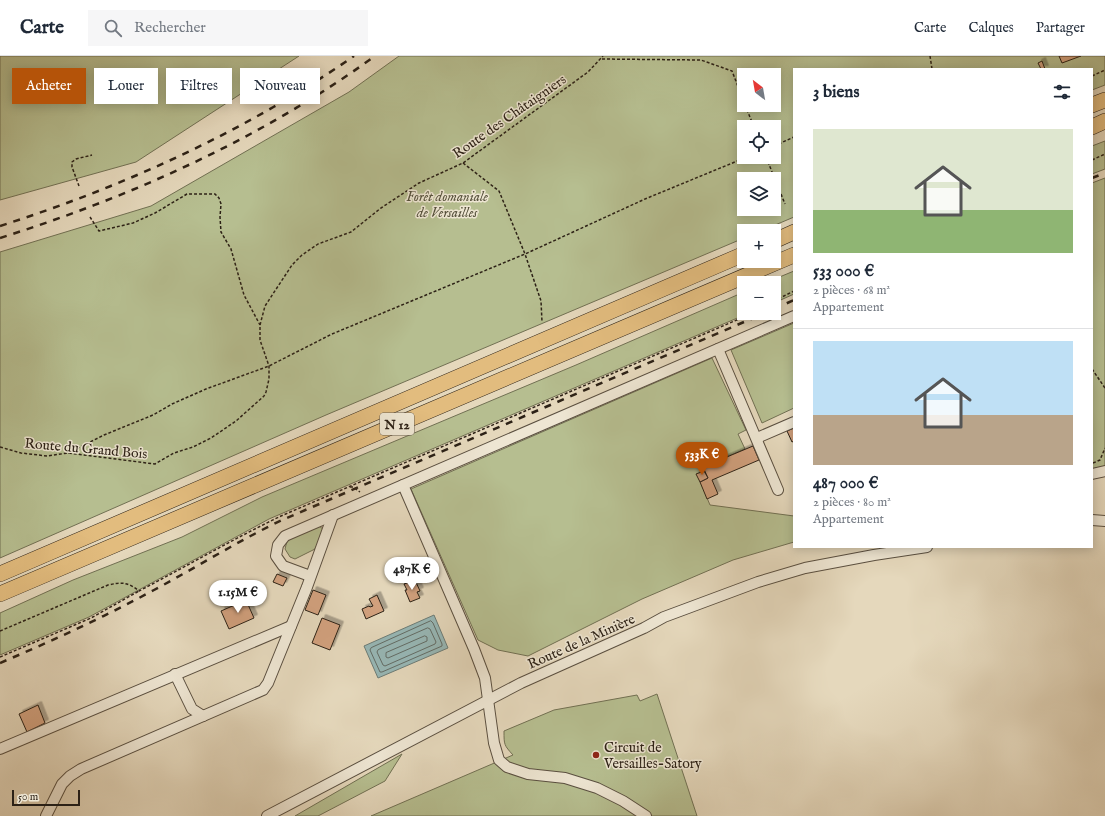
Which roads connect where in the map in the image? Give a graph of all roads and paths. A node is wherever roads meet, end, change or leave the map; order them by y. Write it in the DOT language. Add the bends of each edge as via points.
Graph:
graph roads {
  1 [pos="603,56"];
  2 [pos="930,56"];
  3 [pos="602,59"];
  4 [pos="932,68"];
  5 [pos="1105,70"];
  6 [pos="1093,76"];
  7 [pos="737,84"];
  8 [pos="1105,100"];
  9 [pos="1093,105"];
  10 [pos="1105,121"];
  11 [pos="1093,127"];
  12 [pos="793,137"];
  13 [pos="781,143"];
  14 [pos="1105,154"];
  15 [pos="92,155"];
  16 [pos="1093,160"];
  17 [pos="737,161"];
  18 [pos="463,163"];
  19 [pos="769,164"];
  20 [pos="79,186"];
  21 [pos="785,204"];
  22 [pos="90,217"];
  23 [pos="793,232"];
  24 [pos="781,238"];
  25 [pos="525,254"];
  26 [pos="793,255"];
  27 [pos="737,257"];
  28 [pos="793,292"];
  29 [pos="781,298"];
  30 [pos="793,316"];
  31 [pos="737,320"];
  32 [pos="542,322"];
  33 [pos="260,325"];
  34 [pos="718,349"];
  35 [pos="268,366"];
  36 [pos="1093,370"];
  37 [pos="1105,388"];
  38 [pos="793,422"];
  39 [pos="757,438"];
  40 [pos="0,447"];
  41 [pos="1105,448"];
  42 [pos="68,454"];
  43 [pos="1093,464"];
  44 [pos="1105,471"];
  45 [pos="1093,474"];
  46 [pos="403,485"];
  47 [pos="348,487"];
  48 [pos="778,490"];
  49 [pos="367,500"];
  50 [pos="333,515"];
  51 [pos="1093,520"];
  52 [pos="1105,521"];
  53 [pos="921,548"];
  54 [pos="0,574"];
  55 [pos="310,576"];
  56 [pos="139,591"];
  57 [pos="0,594"];
  58 [pos="291,626"];
  59 [pos="0,631"];
  60 [pos="0,657"];
  61 [pos="176,674"];
  62 [pos="488,700"];
  63 [pos="203,716"];
  64 [pos="0,749"];
  65 [pos="640,814"];
  66 [pos="46,816"];
  67 [pos="267,816"];
  1 -- 3 [label="path, Route des Châtaigniers"];
  2 -- 4 [label="path"];
  3 -- 7 [label="path" via="701,60 732,71"];
  3 -- 18 [label="path, Route des Châtaigniers" via="588,72"];
  5 -- 6 [label="path"];
  8 -- 9 [label="highway"];
  10 -- 11 [label="highway"];
  12 -- 13 [label="path"];
  14 -- 16 [label="path"];
  15 -- 20 [label="path" via="72,162"];
  17 -- 25 [label="path" via="645,199"];
  18 -- 25 [label="path" via="498,191"];
  18 -- 33 [label="path, Route des Châtaigniers" via="419,184 381,208 351,232 318,244 302,255 292,265 265,306"];
  19 -- 21 [label="path"];
  22 -- 33 [label="path" via="99,231 133,223 187,194 215,194 221,204 221,232 232,249 244,295"];
  23 -- 24 [label="highway"];
  25 -- 32 [label="path" via="541,301"];
  25 -- 35 [label="path" via="332,334"];
  26 -- 57 [label="highway, N 12"];
  27 -- 54 [label="highway, N 12"];
  28 -- 29 [label="path"];
  30 -- 34 [label="lane"];
  31 -- 47 [label="path"];
  33 -- 35 [label="path, Route des Châtaigniers" via="260,340"];
  34 -- 39 [label="lane"];
  34 -- 46 [label="lane"];
  35 -- 42 [label="path" via="206,389"];
  35 -- 42 [label="path, Route du Grand Bois" via="268,385 264,396 224,429 193,447 155,464"];
  36 -- 37 [label="path"];
  38 -- 39 [label="lane"];
  39 -- 48 [label="lane"];
  40 -- 42 [label="path, Route du Grand Bois" via="47,456"];
  41 -- 43 [label="path" via="1100,460"];
  44 -- 45 [label="lane"];
  46 -- 49 [label="lane"];
  46 -- 62 [label="lane" via="474,649 485,678"];
  47 -- 49 [label="path" via="359,491"];
  47 -- 56 [label="path" via="259,527"];
  49 -- 50 [label="lane"];
  50 -- 55 [label="lane"];
  50 -- 55 [label="lane" via="285,536 278,545 276,556 283,566"];
  51 -- 52 [label="lane"];
  53 -- 62 [label="lane, Route de la Minière" via="805,568 758,582 664,617"];
  55 -- 58 [label="lane"];
  56 -- 59 [label="path" via="131,584 119,582 108,585"];
  56 -- 60 [label="path" via="91,618"];
  58 -- 61 [label="lane"];
  58 -- 63 [label="lane" via="263,690"];
  61 -- 63 [label="lane" via="192,709"];
  61 -- 64 [label="lane"];
  62 -- 65 [label="lane" via="494,743 499,760 507,767 528,774 565,778 597,788"];
  62 -- 67 [label="lane, Route de la Minière"];
  63 -- 66 [label="lane" via="70,776 62,784"];
}
